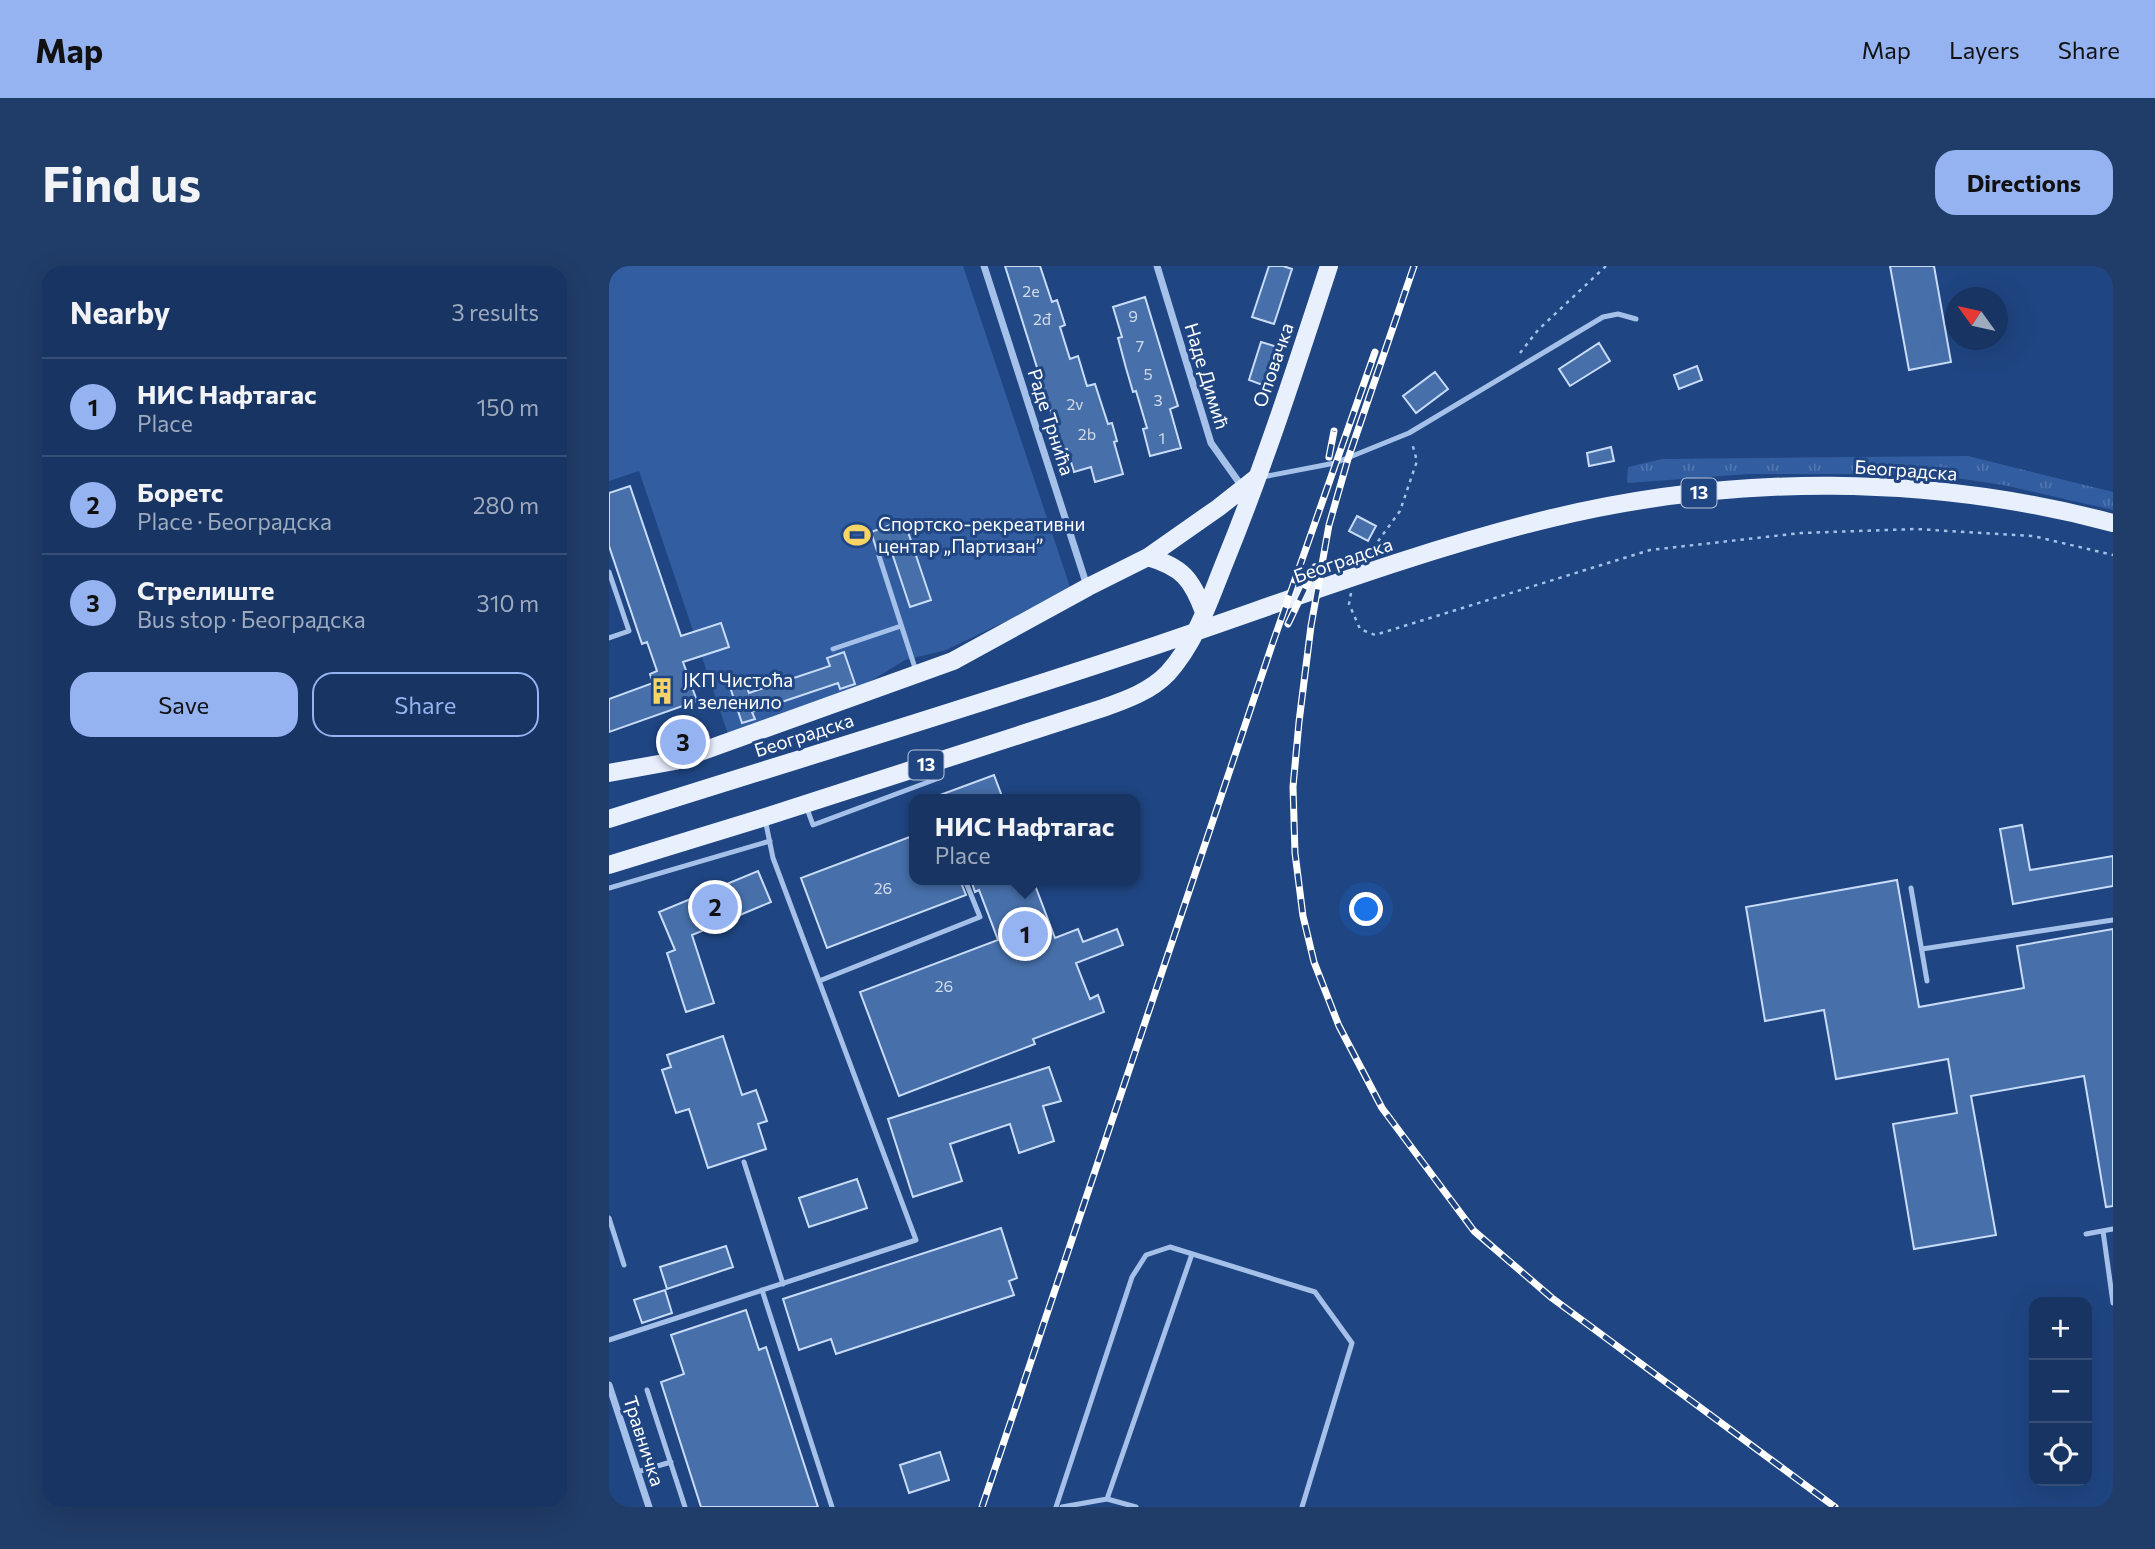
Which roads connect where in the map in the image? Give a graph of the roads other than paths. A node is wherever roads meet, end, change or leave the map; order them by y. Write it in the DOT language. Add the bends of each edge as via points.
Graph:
graph roads {
  1 [pos="984,266"];
  2 [pos="1157,266"];
  3 [pos="1329,266"];
  4 [pos="1636,319"];
  5 [pos="1250,483"];
  6 [pos="2113,523"];
  7 [pos="879,556"];
  8 [pos="1148,557"];
  9 [pos="609,572"];
  10 [pos="1088,587"];
  11 [pos="1205,612"];
  12 [pos="901,626"];
  13 [pos="609,638"];
  14 [pos="833,649"];
  15 [pos="916,674"];
  16 [pos="609,773"];
  17 [pos="939,778"];
  18 [pos="805,804"];
  19 [pos="765,817"];
  20 [pos="609,819"];
  21 [pos="770,841"];
  22 [pos="609,864"];
  23 [pos="967,885"];
  24 [pos="609,888"];
  25 [pos="1911,888"];
  26 [pos="2113,920"];
  27 [pos="1922,949"];
  28 [pos="819,981"];
  29 [pos="1927,981"];
  30 [pos="744,1162"];
  31 [pos="609,1218"];
  32 [pos="2113,1229"];
  33 [pos="2103,1231"];
  34 [pos="2086,1234"];
  35 [pos="1192,1254"];
  36 [pos="624,1265"];
  37 [pos="783,1284"];
  38 [pos="762,1290"];
  39 [pos="2113,1303"];
  40 [pos="609,1340"];
  41 [pos="609,1385"];
  42 [pos="647,1390"];
  43 [pos="671,1462"];
  44 [pos="637,1472"];
  45 [pos="1107,1499"];
  46 [pos="649,1507"];
  47 [pos="685,1507"];
  48 [pos="832,1507"];
  49 [pos="1056,1507"];
  50 [pos="1062,1507"];
  51 [pos="1136,1507"];
  52 [pos="1302,1507"];
  1 -- 10 [label="street, Раде Трнића"];
  2 -- 5 [label="street, Наде Димић" via="1211,443"];
  3 -- 5 [label="main road, Оповачка / 13"];
  4 -- 5 [label="lane" via="1618,314 1603,317 1409,433 1335,463"];
  5 -- 8 [label="main road"];
  5 -- 11 [label="main road, 13"];
  6 -- 20 [label="main road, Београдска / 13" via="1939,492 1850,486 1677,495 1593,510 1499,532 1406,561 1135,653"];
  7 -- 12 [label="lane"];
  8 -- 10 [label="main road"];
  8 -- 11 [label="main road" via="1179,570"];
  9 -- 13 [label="lane" via="629,631"];
  10 -- 15 [label="main road" via="953,661"];
  11 -- 18 [label="main road, 13" via="1184,652 1166,674 1134,696"];
  12 -- 14 [label="lane"];
  12 -- 15 [label="lane"];
  15 -- 16 [label="main road" via="674,761"];
  17 -- 18 [label="lane" via="813,825"];
  18 -- 19 [label="main road, 13"];
  19 -- 21 [label="lane"];
  19 -- 22 [label="main road, 13"];
  21 -- 24 [label="lane"];
  21 -- 28 [label="lane"];
  23 -- 28 [label="lane" via="980,917"];
  25 -- 27 [label="lane"];
  26 -- 27 [label="lane"];
  27 -- 29 [label="lane"];
  28 -- 37 [label="lane" via="916,1240"];
  30 -- 37 [label="lane"];
  31 -- 36 [label="lane"];
  32 -- 33 [label="lane"];
  33 -- 34 [label="lane"];
  33 -- 39 [label="lane"];
  35 -- 45 [label="lane"];
  35 -- 49 [label="lane" via="1170,1247 1146,1255 1132,1276"];
  35 -- 52 [label="lane" via="1315,1292 1352,1343"];
  37 -- 38 [label="lane"];
  38 -- 40 [label="lane"];
  38 -- 48 [label="lane"];
  41 -- 44 [label="street, Травничка"];
  42 -- 43 [label="lane"];
  43 -- 44 [label="lane"];
  43 -- 47 [label="lane"];
  44 -- 46 [label="street, Травничка"];
  45 -- 50 [label="lane"];
  45 -- 51 [label="lane"];
}
